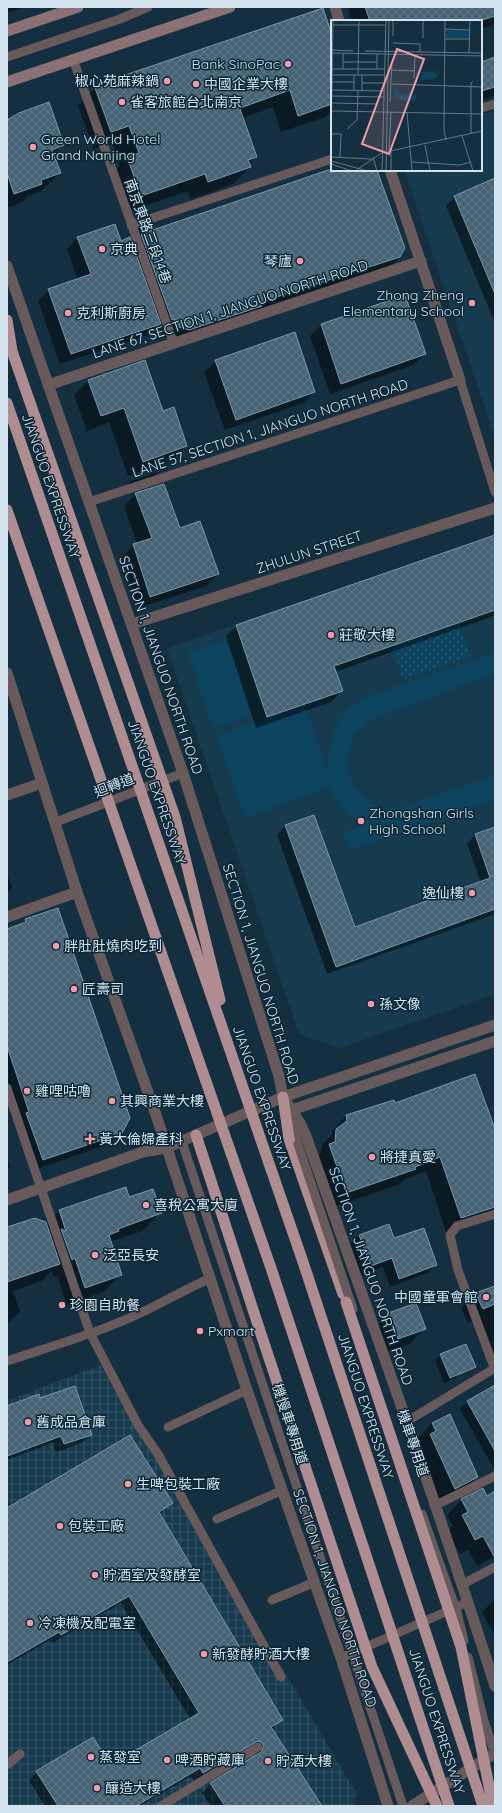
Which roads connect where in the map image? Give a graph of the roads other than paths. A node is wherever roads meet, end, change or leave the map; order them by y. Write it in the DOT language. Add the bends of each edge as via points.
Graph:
graph roads {
  1 [pos="78,7"];
  2 [pos="148,7"];
  3 [pos="230,7"];
  4 [pos="335,7"];
  5 [pos="339,20"];
  6 [pos="7,31"];
  7 [pos="7,57"];
  8 [pos="73,59"];
  9 [pos="7,82"];
  10 [pos="495,104"];
  11 [pos="482,108"];
  12 [pos="331,159"];
  13 [pos="390,171"];
  14 [pos="131,225"];
  15 [pos="421,261"];
  16 [pos="7,266"];
  17 [pos="7,320"];
  18 [pos="174,344"];
  19 [pos="460,380"];
  20 [pos="48,385"];
  21 [pos="7,403"];
  22 [pos="495,492"];
  23 [pos="89,502"];
  24 [pos="495,508"];
  25 [pos="7,510"];
  26 [pos="132,624"];
  27 [pos="7,673"];
  28 [pos="183,773"];
  29 [pos="42,782"];
  30 [pos="7,795"];
  31 [pos="56,822"];
  32 [pos="77,892"];
  33 [pos="7,916"];
  34 [pos="495,1025"];
  35 [pos="495,1041"];
  36 [pos="236,1067"];
  37 [pos="7,1088"];
  38 [pos="283,1097"];
  39 [pos="288,1111"];
  40 [pos="196,1135"];
  41 [pos="182,1142"];
  42 [pos="166,1148"];
  43 [pos="41,1188"];
  44 [pos="7,1200"];
  45 [pos="495,1214"];
  46 [pos="211,1278"];
  47 [pos="90,1333"];
  48 [pos="7,1361"];
  49 [pos="495,1369"];
  50 [pos="247,1390"];
  51 [pos="406,1422"];
  52 [pos="168,1427"];
  53 [pos="495,1476"];
  54 [pos="283,1490"];
  55 [pos="436,1505"];
  56 [pos="217,1519"];
  57 [pos="495,1567"];
  58 [pos="315,1582"];
  59 [pos="463,1584"];
  60 [pos="272,1600"];
  61 [pos="468,1602"];
  62 [pos="342,1658"];
  63 [pos="281,1677"];
  64 [pos="495,1686"];
  65 [pos="258,1747"];
  66 [pos="20,1754"];
  67 [pos="495,1754"];
  68 [pos="7,1764"];
  69 [pos="161,1806"];
  70 [pos="388,1806"];
  71 [pos="402,1806"];
  72 [pos="412,1806"];
  73 [pos="437,1806"];
  74 [pos="449,1806"];
  75 [pos="483,1806"];
  76 [pos="493,1806"];
  1 -- 6 [label="main road"];
  2 -- 7 [label="lane"];
  3 -- 8 [label="main road"];
  4 -- 5 [label="street"];
  8 -- 9 [label="main road"];
  8 -- 14 [label="lane, 南京東路三段14巷"];
  10 -- 11 [label="lane"];
  12 -- 14 [label="lane"];
  13 -- 15 [label="street"];
  14 -- 18 [label="lane, 南京東路三段14巷"];
  15 -- 18 [label="street, LANE 67, SECTION 1, JIANGUO NORTH ROAD"];
  15 -- 19 [label="street"];
  16 -- 20 [label="street, SECTION 1, JIANGUO NORTH ROAD"];
  17 -- 36 [label="highway, bridge" via="12,350 175,817"];
  18 -- 20 [label="street, LANE 67, SECTION 1, JIANGUO NORTH ROAD"];
  19 -- 22 [label="lane"];
  19 -- 23 [label="lane, LANE 57, SECTION 1, JIANGUO NORTH ROAD"];
  20 -- 23 [label="street, SECTION 1, JIANGUO NORTH ROAD"];
  21 -- 36 [label="highway, JIANGUO EXPRESSWAY, bridge"];
  23 -- 26 [label="street, SECTION 1, JIANGUO NORTH ROAD"];
  24 -- 26 [label="street, ZHULUN STREET"];
  25 -- 74 [label="highway, JIANGUO EXPRESSWAY, bridge" via="271,1268"];
  26 -- 28 [label="street, SECTION 1, JIANGUO NORTH ROAD"];
  27 -- 29 [label="street, SECTION 1, JIANGUO NORTH ROAD"];
  28 -- 31 [label="lane, 迴轉道"];
  28 -- 38 [label="street, SECTION 1, JIANGUO NORTH ROAD"];
  29 -- 30 [label="street"];
  29 -- 31 [label="street, SECTION 1, JIANGUO NORTH ROAD"];
  31 -- 32 [label="street, SECTION 1, JIANGUO NORTH ROAD"];
  32 -- 33 [label="street"];
  32 -- 42 [label="street, SECTION 1, JIANGUO NORTH ROAD"];
  34 -- 38 [label="street"];
  35 -- 39 [label="street"];
  36 -- 75 [label="highway, JIANGUO EXPRESSWAY, bridge"];
  37 -- 43 [label="lane"];
  38 -- 39 [label="highway"];
  38 -- 40 [label="street"];
  39 -- 51 [label="street, SECTION 1, JIANGUO NORTH ROAD" via="306,1136"];
  39 -- 67 [label="lane, 機車專用道, bridge" via="337,1264 456,1612"];
  39 -- 76 [label="highway, bridge" via="289,1139 461,1647"];
  40 -- 41 [label="street"];
  40 -- 73 [label="highway, bridge" via="372,1667"];
  41 -- 42 [label="street"];
  41 -- 71 [label="lane, 機慢車專用道, bridge"];
  42 -- 43 [label="street" via="143,1152"];
  42 -- 46 [label="street, SECTION 1, JIANGUO NORTH ROAD"];
  43 -- 44 [label="street"];
  43 -- 47 [label="lane"];
  45 -- 49 [label="lane" via="457,1226 450,1235 458,1270"];
  46 -- 47 [label="lane" via="150,1308"];
  46 -- 50 [label="street, SECTION 1, JIANGUO NORTH ROAD"];
  47 -- 48 [label="lane"];
  47 -- 63 [label="lane" via="138,1424 158,1454"];
  49 -- 51 [label="lane"];
  50 -- 52 [label="lane"];
  50 -- 54 [label="street, SECTION 1, JIANGUO NORTH ROAD"];
  51 -- 55 [label="street, SECTION 1, JIANGUO NORTH ROAD"];
  53 -- 55 [label="lane"];
  54 -- 56 [label="lane"];
  54 -- 58 [label="street, SECTION 1, JIANGUO NORTH ROAD"];
  55 -- 59 [label="street, SECTION 1, JIANGUO NORTH ROAD"];
  57 -- 59 [label="lane"];
  58 -- 60 [label="lane"];
  58 -- 62 [label="street, SECTION 1, JIANGUO NORTH ROAD"];
  59 -- 61 [label="street, SECTION 1, JIANGUO NORTH ROAD"];
  61 -- 62 [label="lane"];
  61 -- 64 [label="street, SECTION 1, JIANGUO NORTH ROAD"];
  62 -- 70 [label="street, SECTION 1, JIANGUO NORTH ROAD"];
  65 -- 69 [label="lane"];
  66 -- 68 [label="lane"];
  67 -- 72 [label="street"];
}
